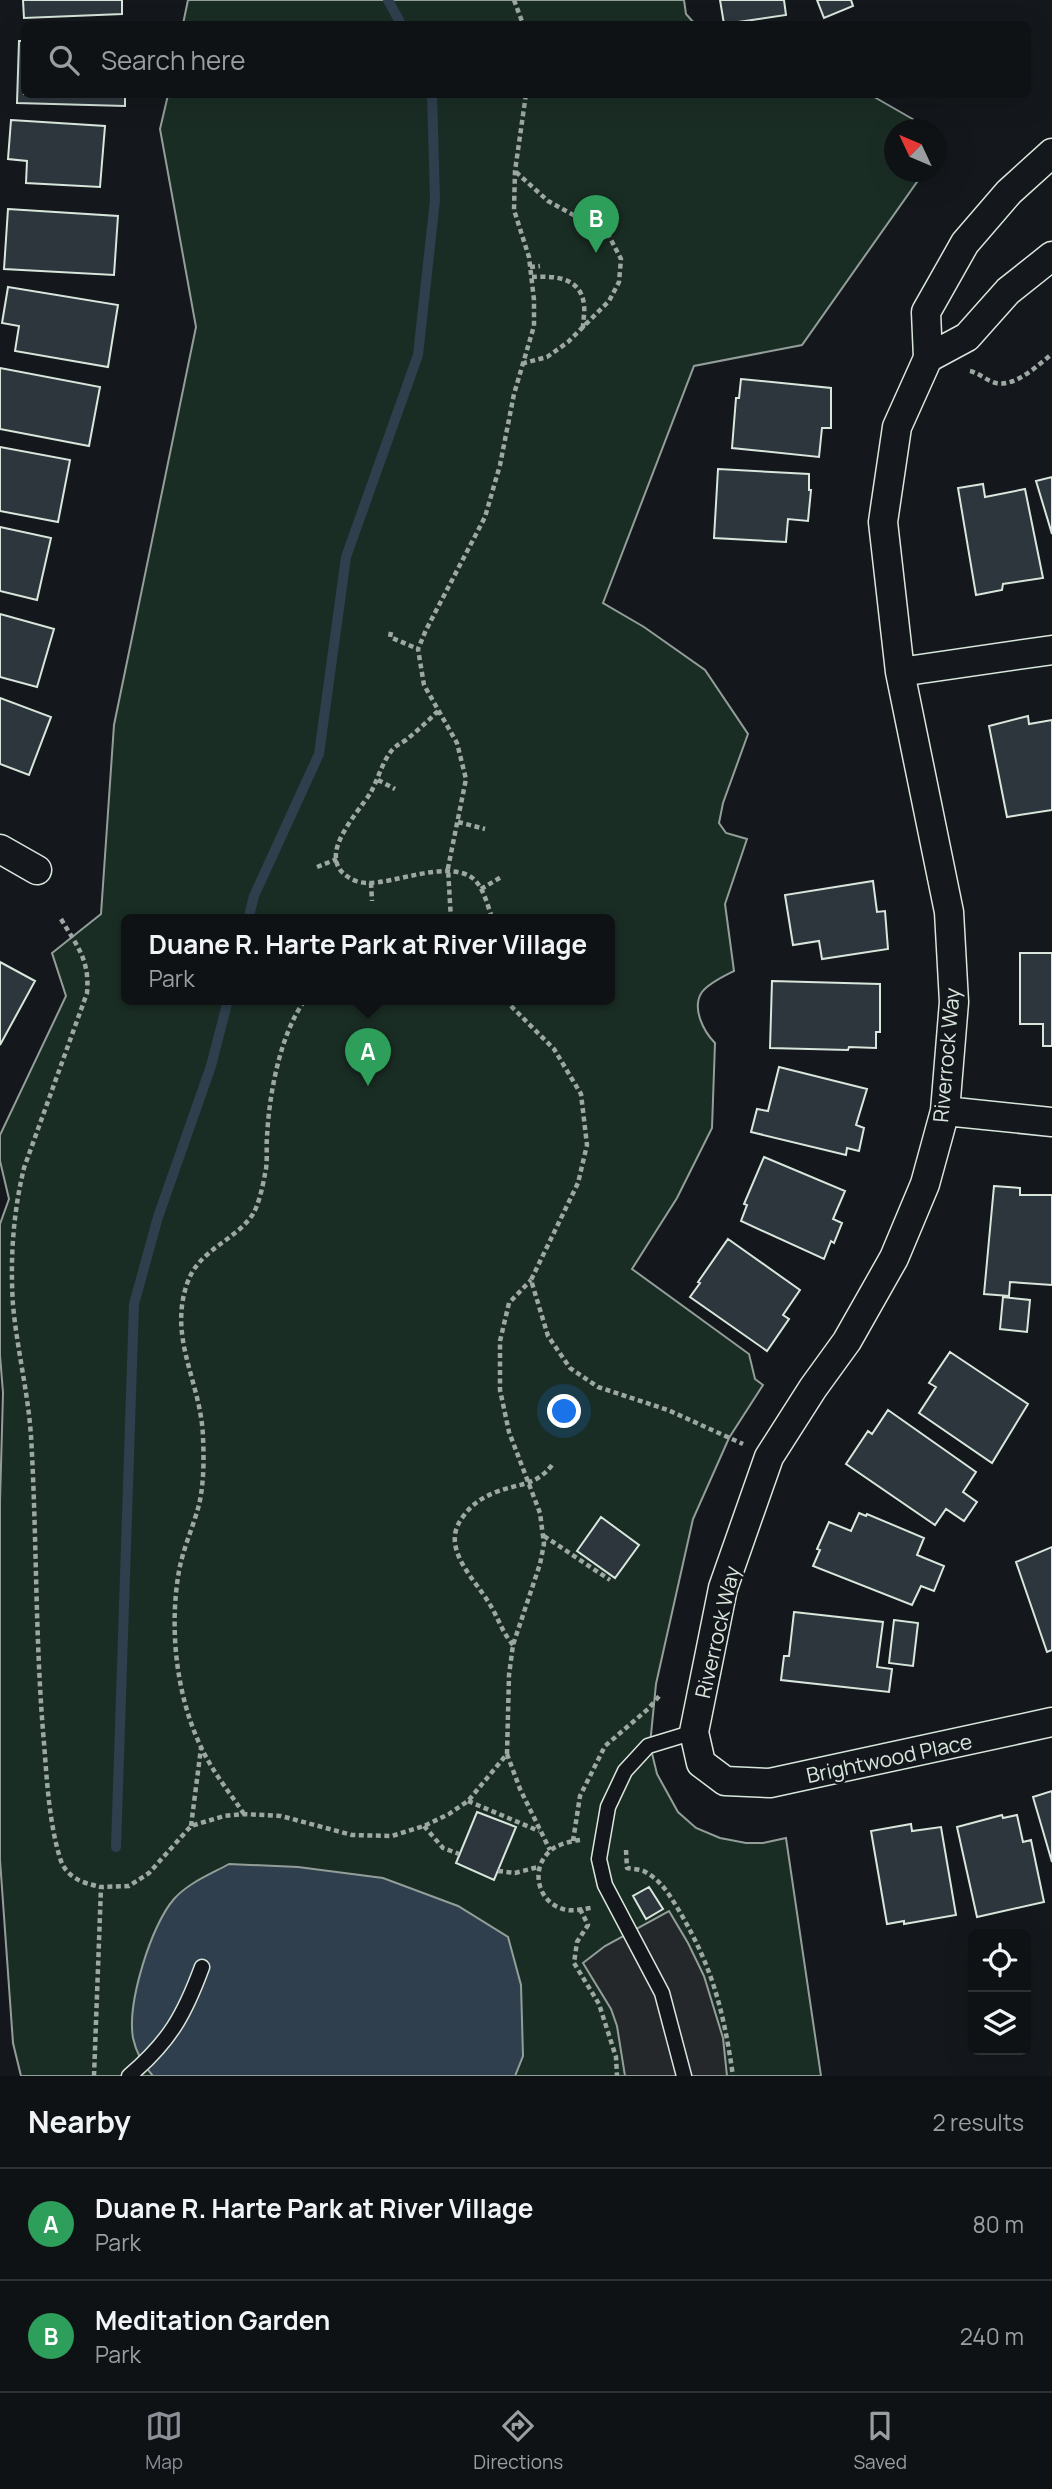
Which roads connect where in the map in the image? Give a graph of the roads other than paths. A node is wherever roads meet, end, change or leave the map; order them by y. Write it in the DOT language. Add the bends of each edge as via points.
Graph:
graph roads {
  1 [pos="1052,153"];
  2 [pos="1052,256"];
  3 [pos="928,358"];
  4 [pos="1052,650"];
  5 [pos="900,672"];
  6 [pos="0,849"];
  7 [pos="37,870"];
  8 [pos="945,1111"];
  9 [pos="1052,1122"];
  10 [pos="1052,1722"];
  11 [pos="694,1732"];
  12 [pos="725,1781"];
  13 [pos="202,1966"];
  14 [pos="129,2076"];
  15 [pos="684,2076"];
  1 -- 3 [label="street, Riverrock Way" via="1009,192 965,243 926,312"];
  2 -- 3 [label="street" via="1008,291 967,337"];
  3 -- 5 [label="street, Riverrock Way" via="897,427 883,522"];
  4 -- 5 [label="street"];
  5 -- 8 [label="street, Riverrock Way" via="949,912 954,1002"];
  6 -- 7 [label="street"];
  8 -- 9 [label="street"];
  8 -- 11 [label="street, Riverrock Way" via="925,1184 894,1258 847,1341 769,1457 723,1588"];
  10 -- 12 [label="street, Brightwood Place" via="770,1783"];
  11 -- 12 [label="street, Riverrock Way" via="701,1763"];
  11 -- 15 [label="lane" via="648,1746 625,1772 608,1807 599,1859 609,1894 662,1993"];
  13 -- 14 [label="lane" via="177,2026"];
}
